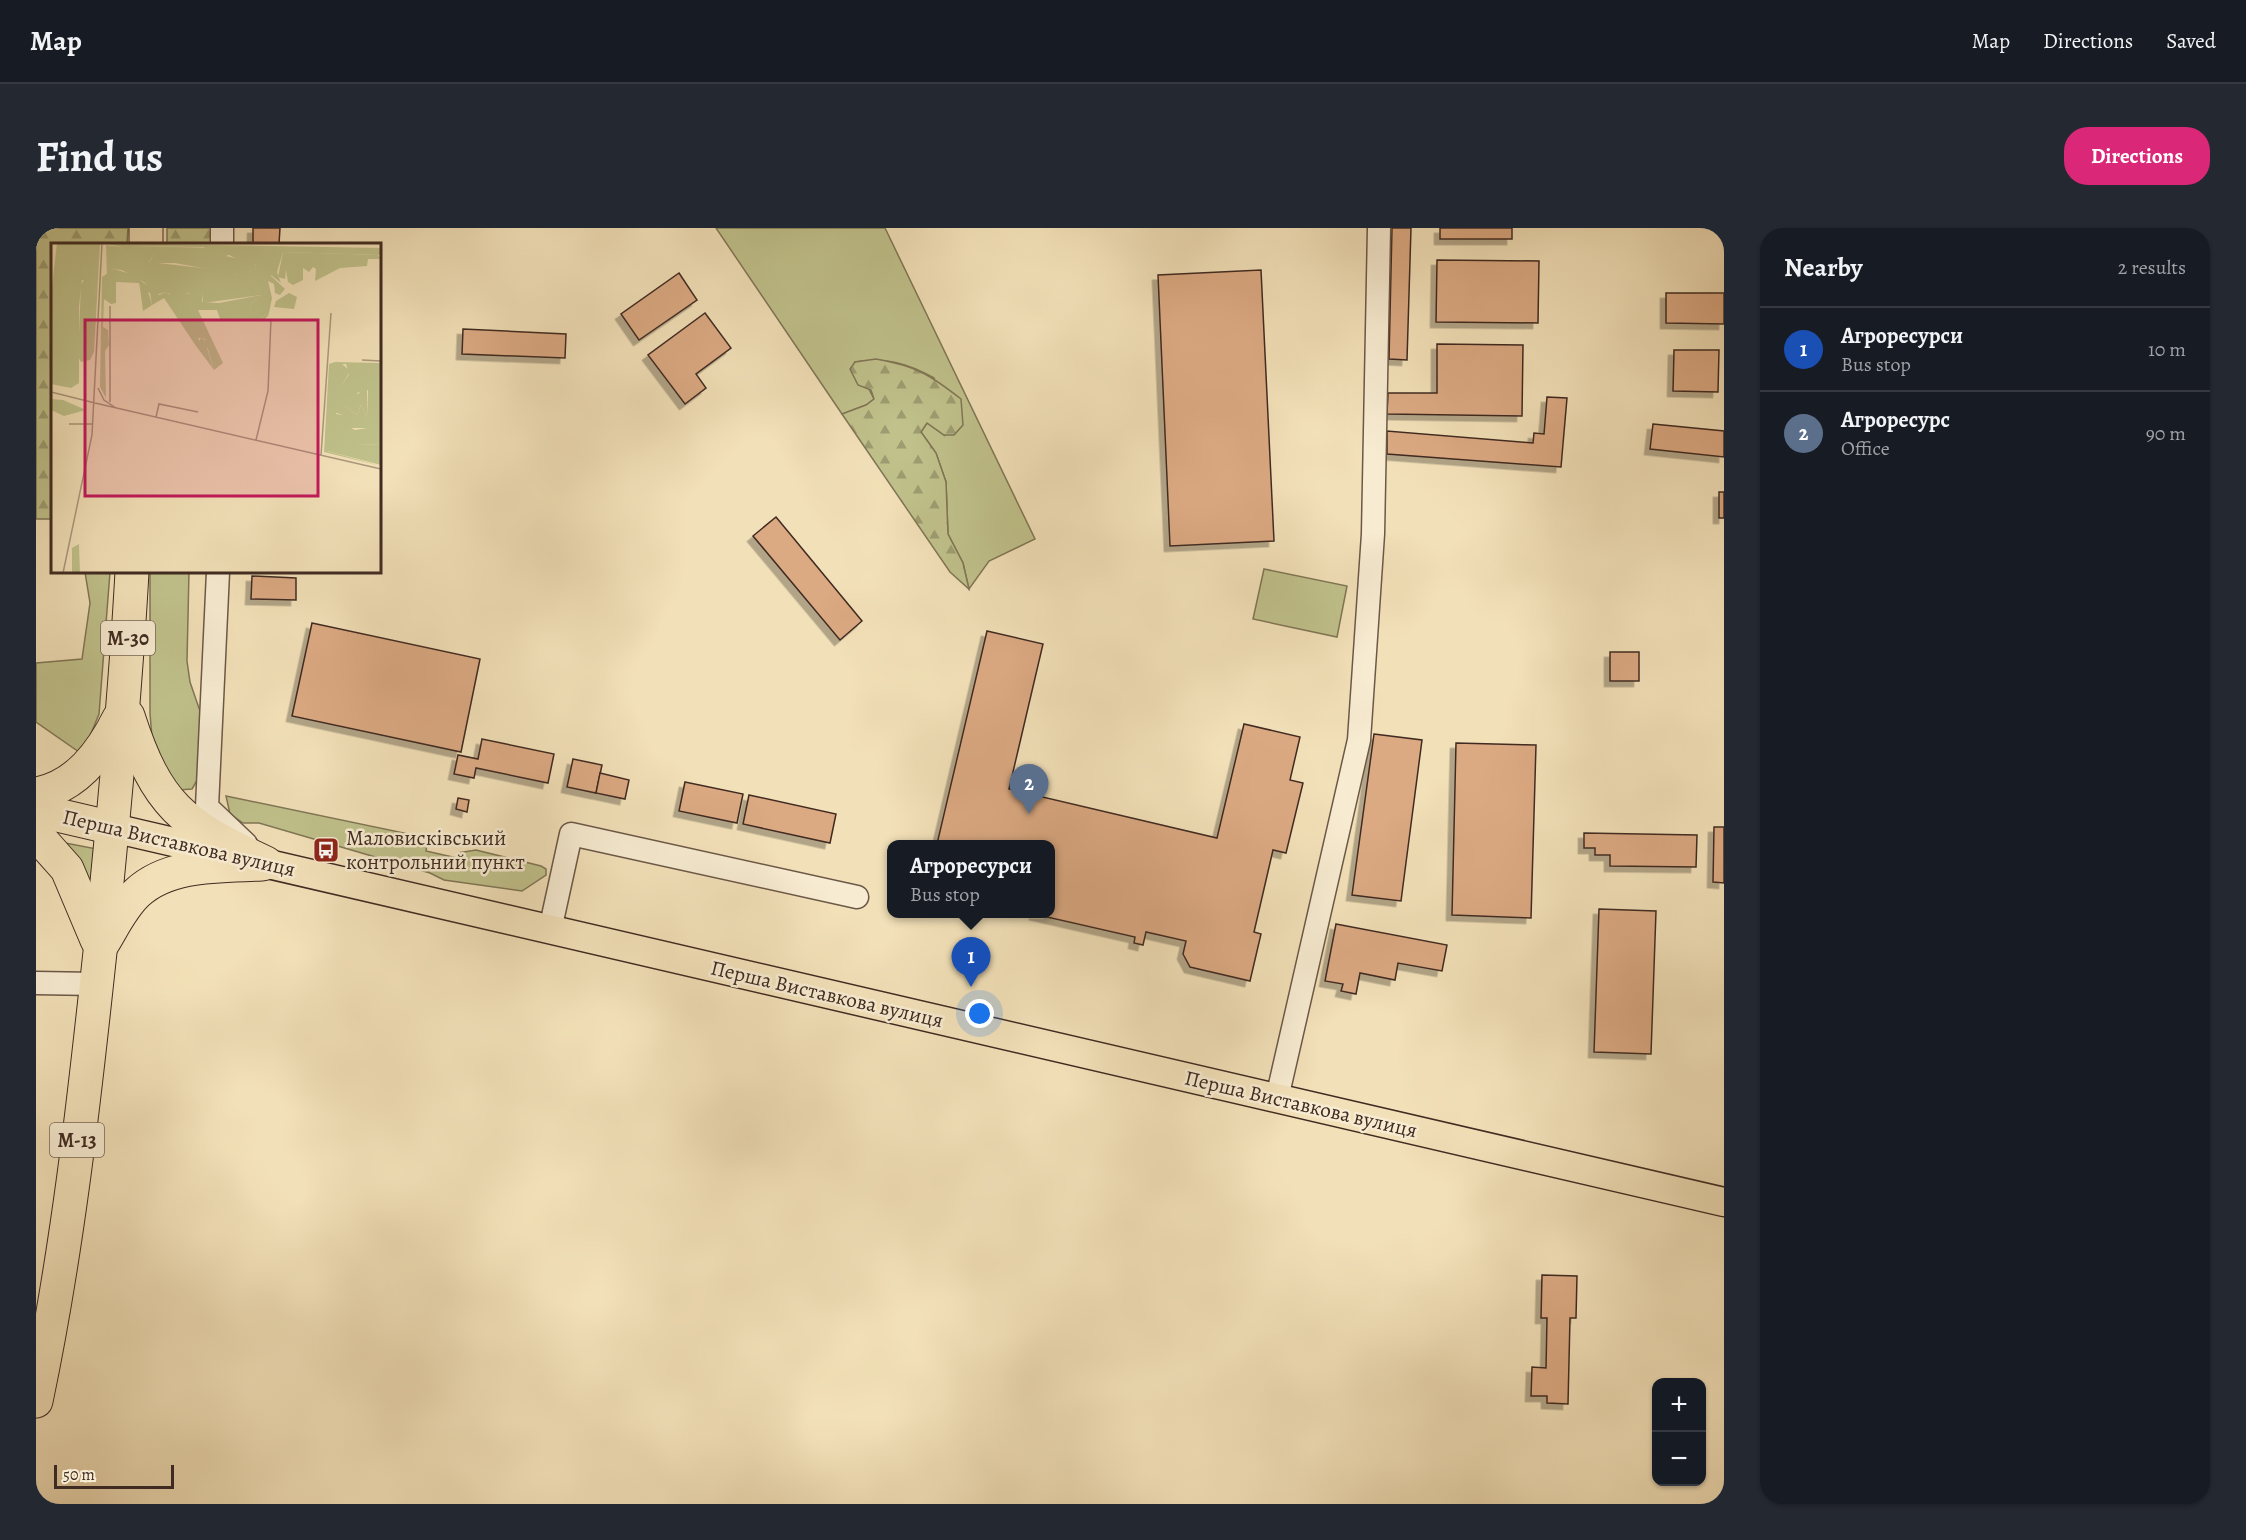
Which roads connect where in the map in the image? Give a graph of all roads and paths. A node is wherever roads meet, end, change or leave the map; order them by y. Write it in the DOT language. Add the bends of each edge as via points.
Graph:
graph roads {
  1 [pos="1379,228"];
  2 [pos="132,573"];
  3 [pos="218,573"];
  4 [pos="125,705"];
  5 [pos="36,794"];
  6 [pos="36,810"];
  7 [pos="113,828"];
  8 [pos="36,834"];
  9 [pos="266,863"];
  10 [pos="857,897"];
  11 [pos="550,930"];
  12 [pos="100,947"];
  13 [pos="36,983"];
  14 [pos="96,984"];
  15 [pos="1277,1098"];
  16 [pos="1724,1202"];
  17 [pos="43,1336"];
  18 [pos="36,1401"];
  1 -- 15 [label="lane" via="1373,534 1359,740"];
  2 -- 4 [label="highway, М-30"];
  3 -- 9 [label="lane" via="207,807"];
  4 -- 5 [label="highway" via="107,743 87,768"];
  4 -- 7 [label="highway, М-30"];
  4 -- 9 [label="highway" via="144,764 174,808 215,840"];
  6 -- 7 [label="highway, Перша Виставкова вулиця"];
  7 -- 9 [label="main road, Перша Виставкова вулиця"];
  7 -- 12 [label="highway, М-13"];
  8 -- 12 [label="highway" via="67,868"];
  9 -- 11 [label="main road, Перша Виставкова вулиця"];
  9 -- 12 [label="highway" via="198,868 165,876 137,893"];
  10 -- 11 [label="lane" via="571,834"];
  11 -- 15 [label="main road, Перша Виставкова вулиця"];
  12 -- 14 [label="highway, М-13"];
  13 -- 14 [label="lane"];
  14 -- 17 [label="highway, М-13"];
  15 -- 16 [label="main road, Перша Виставкова вулиця"];
  17 -- 18 [label="highway, М-13"];
}
